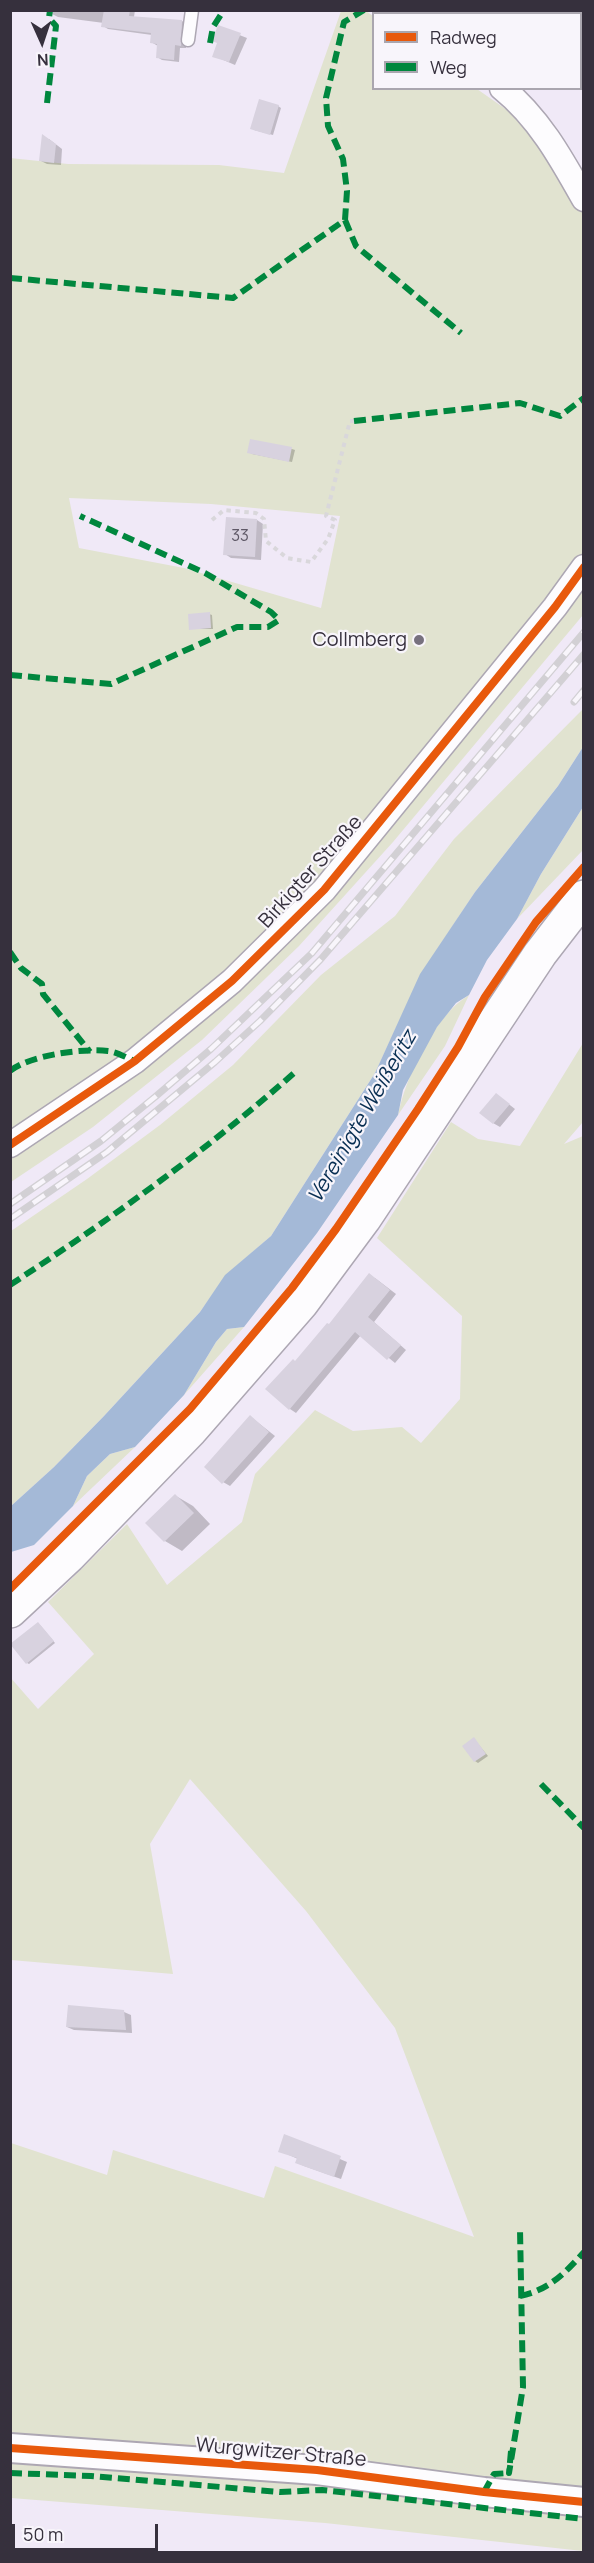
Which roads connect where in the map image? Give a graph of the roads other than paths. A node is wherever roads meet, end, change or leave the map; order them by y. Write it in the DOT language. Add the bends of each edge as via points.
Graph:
graph roads {
  1 [pos="192,10"];
  2 [pos="188,40"];
  3 [pos="504,90"];
  4 [pos="584,199"];
  5 [pos="584,567"];
  6 [pos="584,897"];
  7 [pos="10,1145"];
  8 [pos="10,1611"];
  9 [pos="10,2448"];
  10 [pos="584,2502"];
  1 -- 2 [label="lane"];
  3 -- 4 [label="street" via="522,105 556,149"];
  5 -- 7 [label="street, Birkigter Straße" via="324,890 232,981 135,1061"];
  6 -- 8 [label="main road" via="540,954 364,1219 301,1304 191,1430"];
  9 -- 10 [label="street, Wurgwitzer Straße" via="317,2470"];
}
